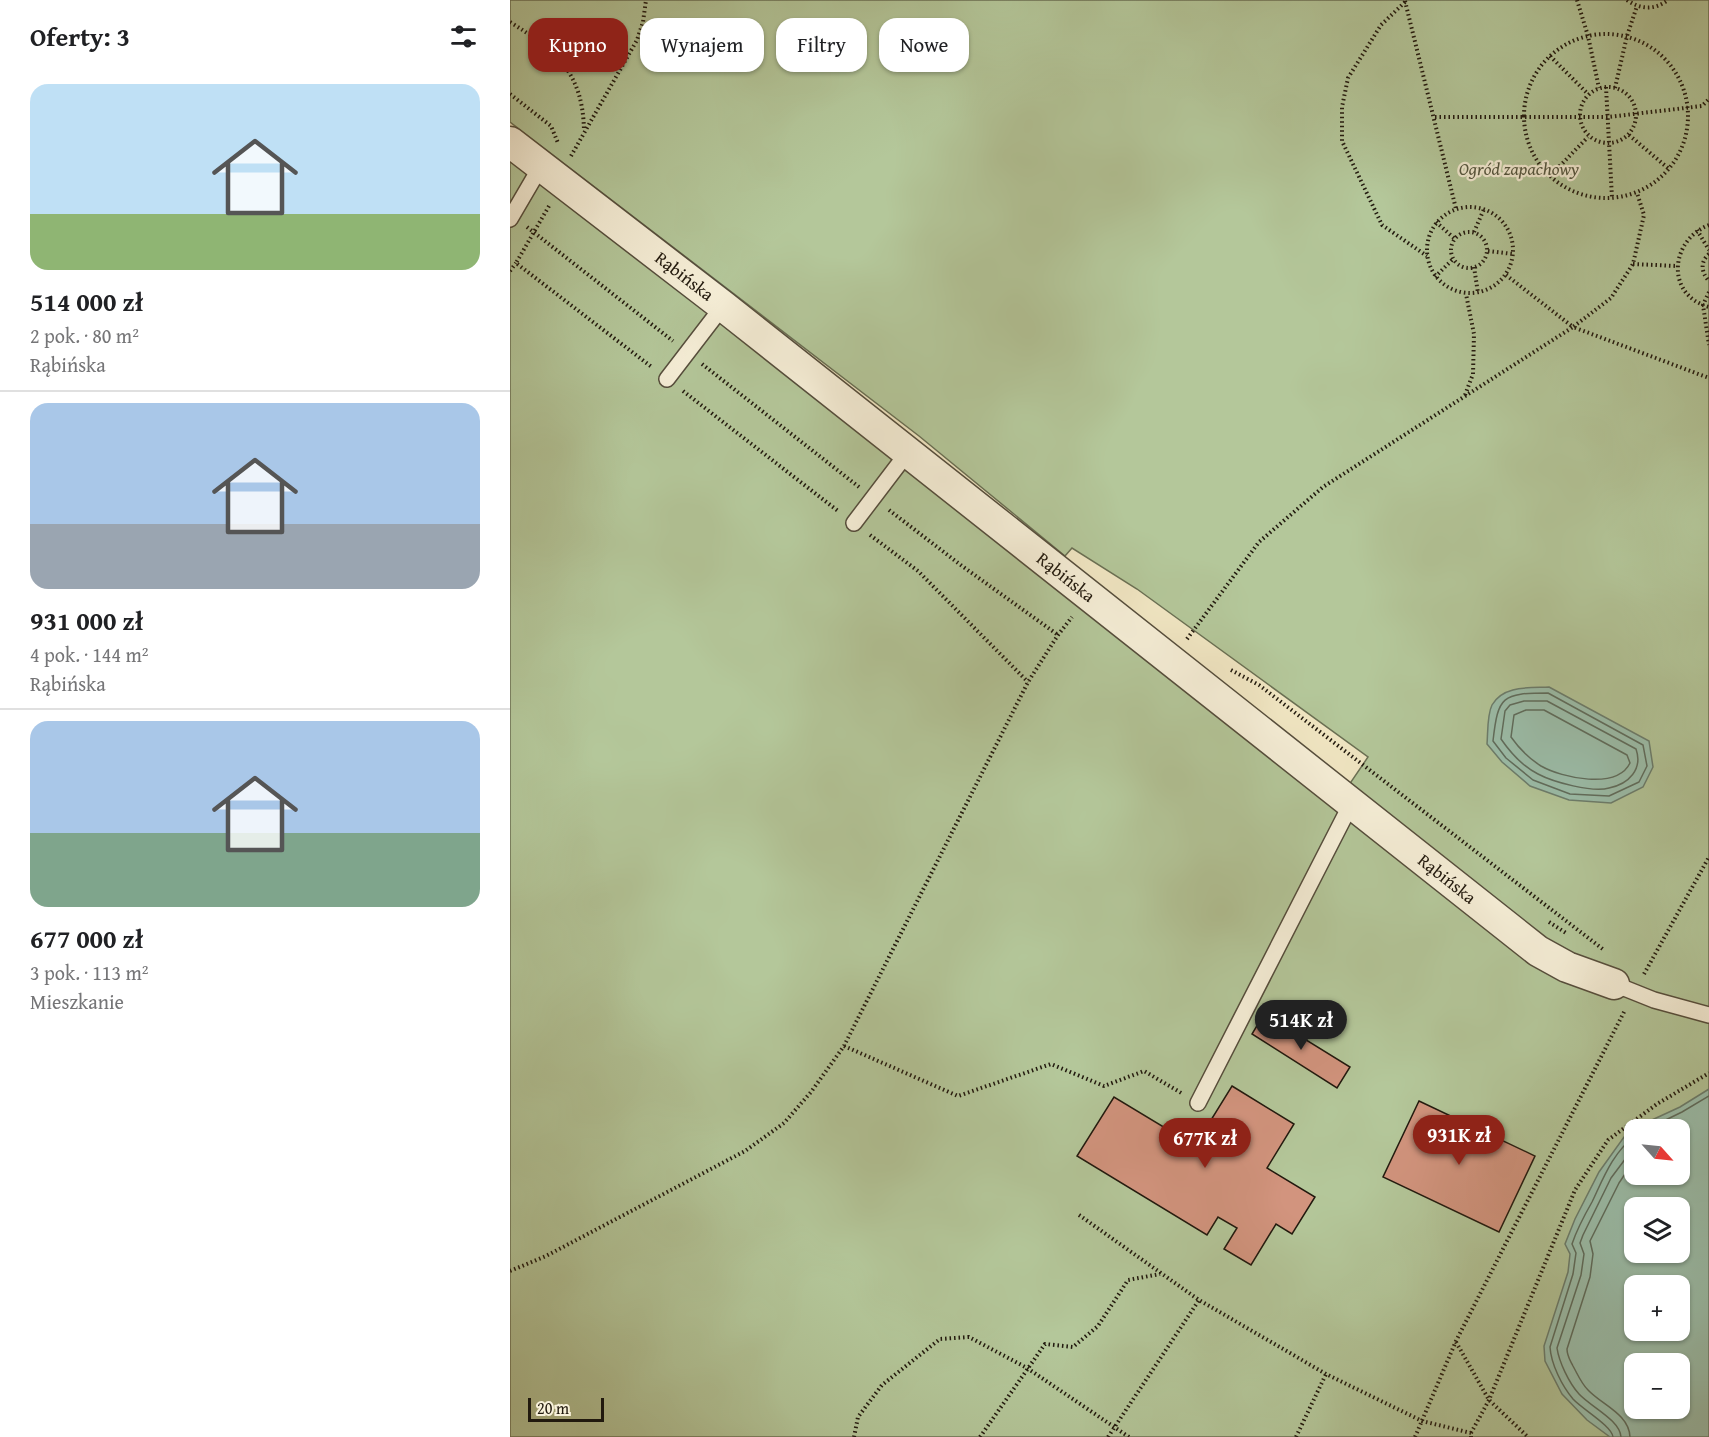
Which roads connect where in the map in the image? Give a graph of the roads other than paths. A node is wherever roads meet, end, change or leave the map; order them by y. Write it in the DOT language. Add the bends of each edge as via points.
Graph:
graph roads {
  1 [pos="510,142"];
  2 [pos="552,174"];
  3 [pos="510,219"];
  4 [pos="723,306"];
  5 [pos="667,379"];
  6 [pos="908,452"];
  7 [pos="854,523"];
  8 [pos="1351,804"];
  9 [pos="1620,978"];
  10 [pos="1709,1015"];
  11 [pos="1198,1103"];
  1 -- 2 [label="street, Rąbińska"];
  2 -- 3 [label="lane"];
  2 -- 4 [label="street, Rąbińska"];
  4 -- 5 [label="lane"];
  4 -- 6 [label="street, Rąbińska"];
  6 -- 7 [label="lane"];
  6 -- 8 [label="street, Rąbińska"];
  8 -- 9 [label="street, Rąbińska" via="1538,951 1567,967"];
  8 -- 11 [label="lane"];
  9 -- 10 [label="lane" via="1654,1000"];
}
